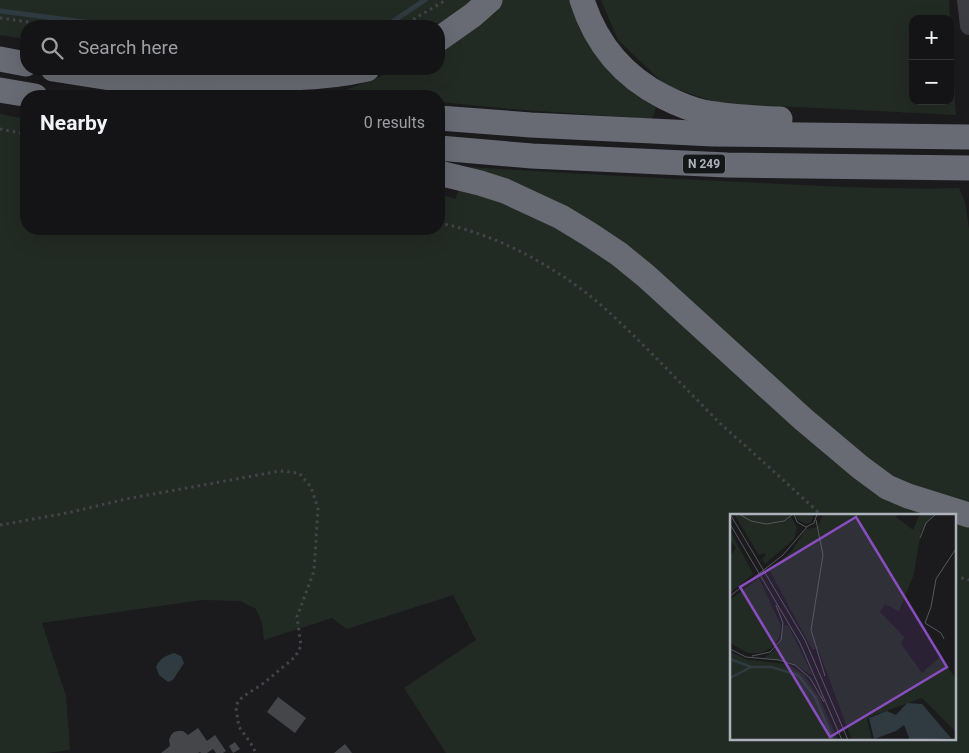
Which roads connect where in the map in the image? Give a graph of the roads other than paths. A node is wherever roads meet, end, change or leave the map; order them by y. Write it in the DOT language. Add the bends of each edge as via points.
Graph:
graph roads {
  1 [pos="490,0"];
  2 [pos="582,0"];
  3 [pos="966,0"];
  4 [pos="969,26"];
  5 [pos="445,34"];
  6 [pos="0,59"];
  7 [pos="20,63"];
  8 [pos="115,75"];
  9 [pos="213,75"];
  10 [pos="332,75"];
  11 [pos="0,90"];
  12 [pos="205,90"];
  13 [pos="20,93"];
  14 [pos="445,118"];
  15 [pos="881,136"];
  16 [pos="969,138"];
  17 [pos="445,149"];
  18 [pos="969,168"];
  19 [pos="445,174"];
  20 [pos="969,515"];
  1 -- 5 [label="highway"];
  2 -- 15 [label="highway" via="597,36 621,67 648,89 675,102 703,112 728,115 855,123"];
  3 -- 4 [label="street"];
  6 -- 7 [label="highway"];
  8 -- 12 [label="highway"];
  9 -- 10 [label="highway" via="278,78"];
  11 -- 13 [label="highway"];
  14 -- 15 [label="highway, N 249" via="713,134"];
  15 -- 16 [label="highway, N 249"];
  17 -- 18 [label="highway, N 249" via="727,166"];
  19 -- 20 [label="highway" via="505,192 590,234 646,276 860,467 887,487"];
}
